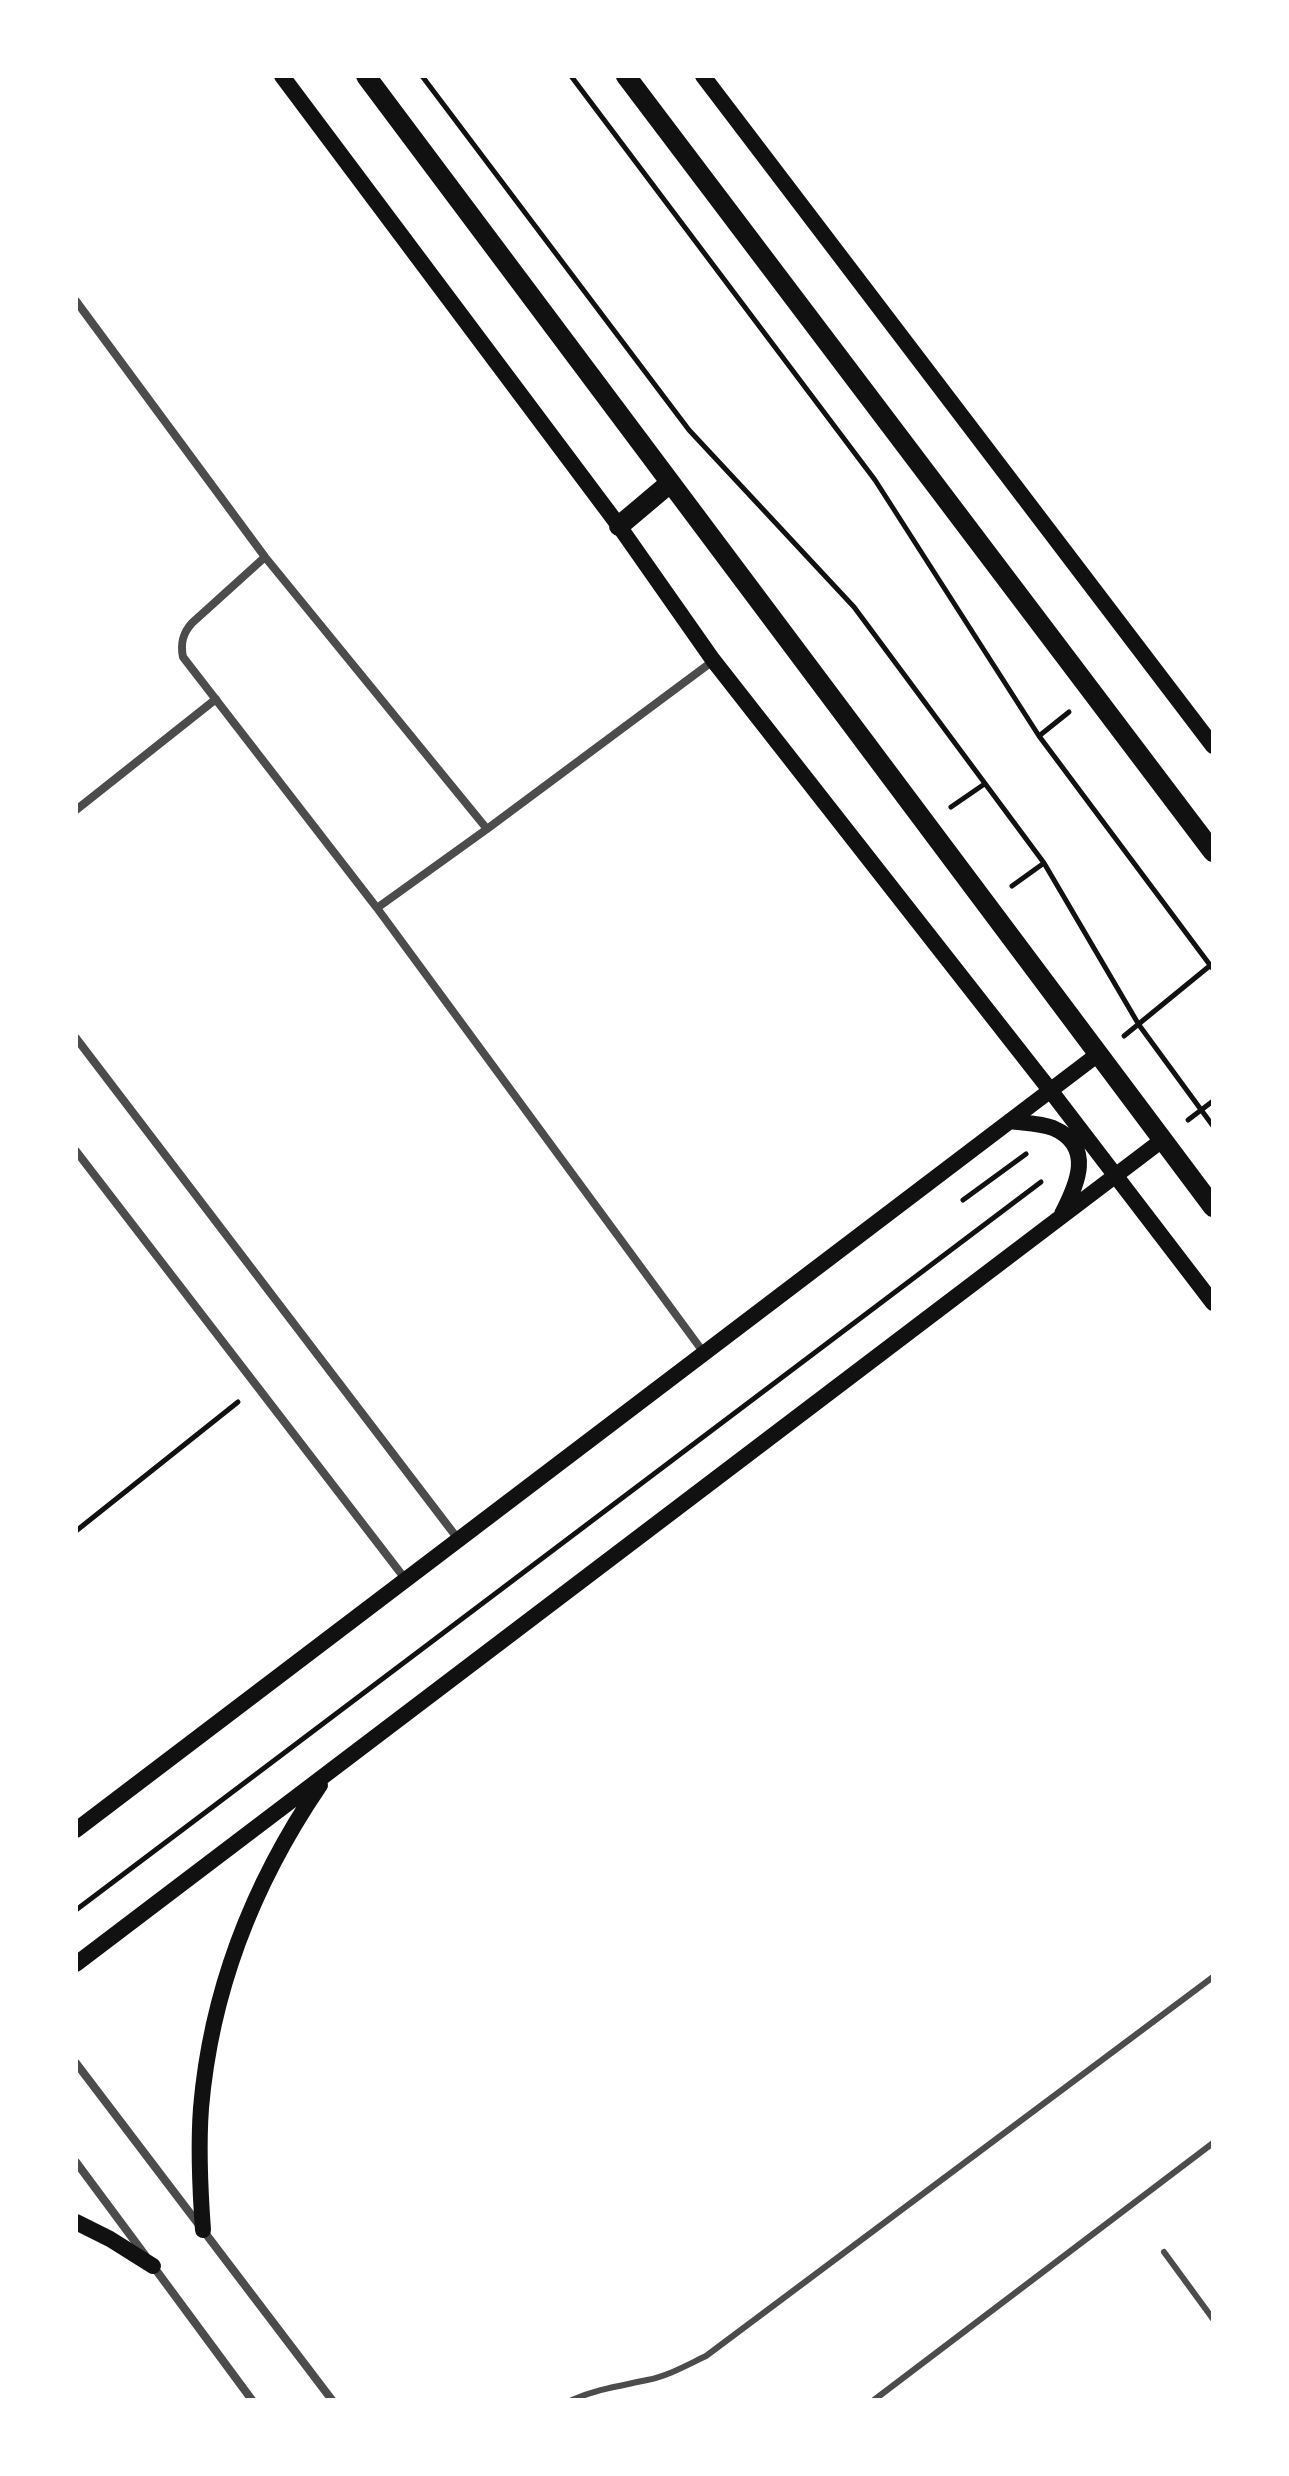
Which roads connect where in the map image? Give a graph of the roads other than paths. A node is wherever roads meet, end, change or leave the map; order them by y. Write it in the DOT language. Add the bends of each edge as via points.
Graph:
graph roads {
  1 [pos="282,76"];
  2 [pos="366,76"];
  3 [pos="626,76"];
  4 [pos="703,76"];
  5 [pos="76,301"];
  6 [pos="670,483"];
  7 [pos="619,526"];
  8 [pos="265,557"];
  9 [pos="713,660"];
  10 [pos="216,699"];
  11 [pos="1213,746"];
  12 [pos="76,810"];
  13 [pos="487,829"];
  14 [pos="1213,852"];
  15 [pos="377,908"];
  16 [pos="76,1038"];
  17 [pos="1097,1055"];
  18 [pos="1050,1090"];
  19 [pos="1010,1121"];
  20 [pos="1161,1141"];
  21 [pos="76,1151"];
  22 [pos="1115,1175"];
  23 [pos="1213,1207"];
  24 [pos="1059,1218"];
  25 [pos="1213,1303"];
  26 [pos="704,1353"];
  27 [pos="458,1540"];
  28 [pos="406,1580"];
  29 [pos="328,1773"];
  30 [pos="76,1830"];
  31 [pos="76,1964"];
  32 [pos="1213,1977"];
  33 [pos="76,2063"];
  34 [pos="1213,2143"];
  35 [pos="76,2162"];
  36 [pos="76,2222"];
  37 [pos="203,2230"];
  38 [pos="1164,2252"];
  39 [pos="153,2266"];
  40 [pos="1213,2319"];
  41 [pos="883,2397"];
  42 [pos="252,2400"];
  43 [pos="332,2400"];
  44 [pos="572,2400"];
  45 [pos="874,2400"];
  1 -- 7 [label="main road"];
  2 -- 6 [label="main road"];
  3 -- 14 [label="main road"];
  4 -- 11 [label="main road"];
  5 -- 8 [label="street"];
  6 -- 7 [label="main road"];
  6 -- 17 [label="main road"];
  7 -- 9 [label="main road"];
  8 -- 10 [label="street" via="185,631 183,657"];
  8 -- 13 [label="street"];
  9 -- 13 [label="street"];
  9 -- 18 [label="main road"];
  10 -- 12 [label="street"];
  10 -- 15 [label="street"];
  13 -- 15 [label="street"];
  15 -- 26 [label="street"];
  16 -- 27 [label="street"];
  17 -- 18 [label="main road"];
  17 -- 20 [label="main road"];
  18 -- 19 [label="main road"];
  18 -- 22 [label="main road"];
  19 -- 24 [label="main road" via="1055,1129 1076,1149 1080,1177"];
  19 -- 26 [label="main road"];
  20 -- 22 [label="main road"];
  20 -- 23 [label="main road"];
  21 -- 28 [label="street"];
  22 -- 24 [label="main road"];
  22 -- 25 [label="main road"];
  24 -- 29 [label="main road"];
  26 -- 27 [label="main road"];
  27 -- 28 [label="main road"];
  28 -- 30 [label="main road"];
  29 -- 31 [label="main road"];
  29 -- 37 [label="main road" via="265,1876 222,1990 201,2108"];
  32 -- 44 [label="lane" via="706,2356 677,2371"];
  33 -- 37 [label="street"];
  34 -- 41 [label="lane"];
  35 -- 39 [label="street"];
  36 -- 39 [label="main road"];
  37 -- 43 [label="street"];
  38 -- 40 [label="lane"];
  39 -- 42 [label="street"];
  41 -- 45 [label="lane"];
}
